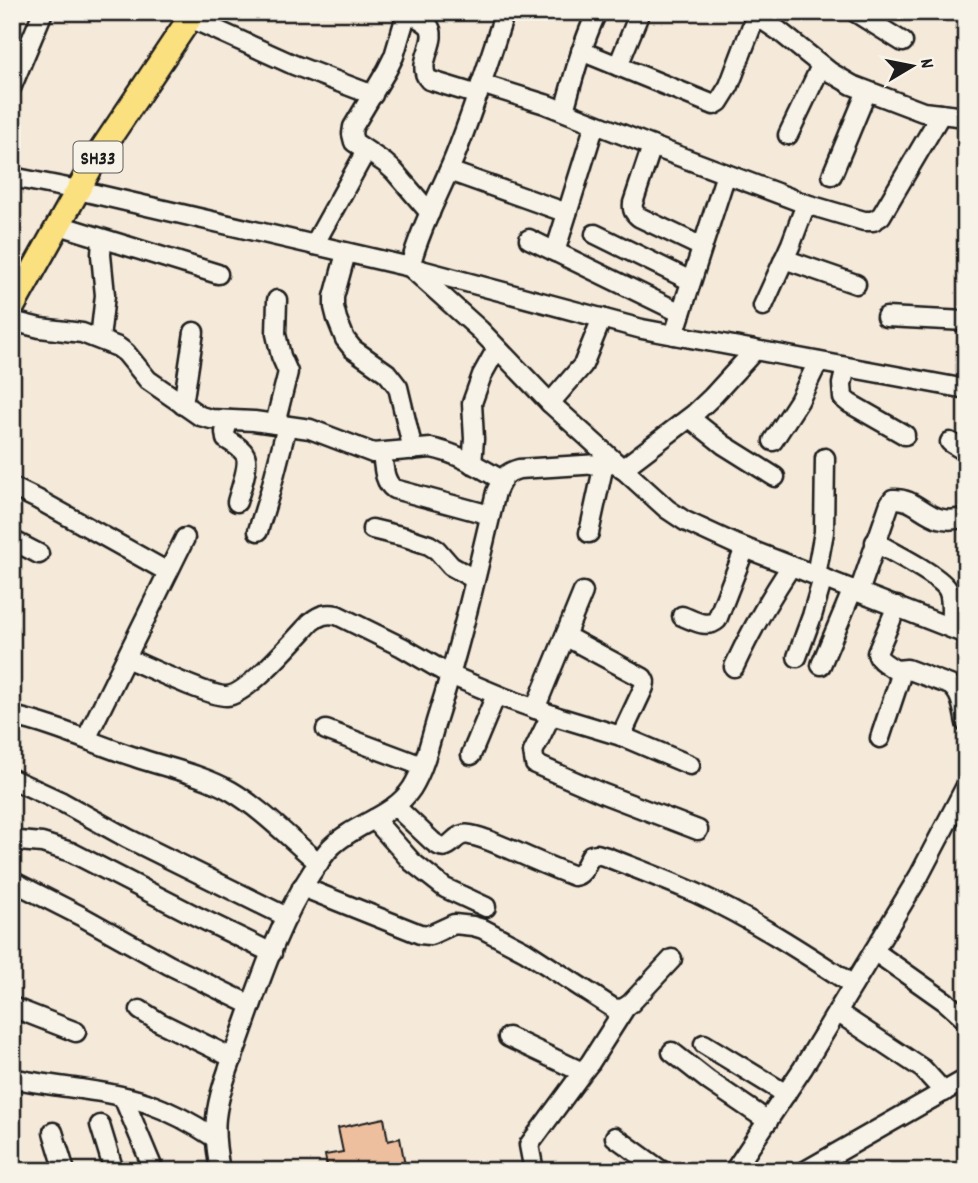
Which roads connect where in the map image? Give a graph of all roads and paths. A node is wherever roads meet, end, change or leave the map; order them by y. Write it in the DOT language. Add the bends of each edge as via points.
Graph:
graph roads {
  1 [pos="43,12"];
  2 [pos="408,12"];
  3 [pos="505,12"];
  4 [pos="597,12"];
  5 [pos="640,12"];
  6 [pos="855,12"];
  7 [pos="754,14"];
  8 [pos="192,15"];
  9 [pos="903,42"];
  10 [pos="582,51"];
  11 [pos="618,66"];
  12 [pos="821,66"];
  13 [pos="12,86"];
  14 [pos="479,90"];
  15 [pos="867,91"];
  16 [pos="373,95"];
  17 [pos="564,111"];
  18 [pos="941,114"];
  19 [pos="966,117"];
  20 [pos="595,124"];
  21 [pos="788,135"];
  22 [pos="652,146"];
  23 [pos="366,151"];
  24 [pos="449,170"];
  25 [pos="726,174"];
  26 [pos="832,175"];
  27 [pos="12,177"];
  28 [pos="78,190"];
  29 [pos="806,204"];
  30 [pos="430,213"];
  31 [pos="567,213"];
  32 [pos="59,225"];
  33 [pos="595,234"];
  34 [pos="102,239"];
  35 [pos="529,239"];
  36 [pos="314,245"];
  37 [pos="702,247"];
  38 [pos="555,252"];
  39 [pos="346,253"];
  40 [pos="784,259"];
  41 [pos="410,267"];
  42 [pos="218,274"];
  43 [pos="691,281"];
  44 [pos="856,284"];
  45 [pos="16,292"];
  46 [pos="276,300"];
  47 [pos="763,306"];
  48 [pos="681,313"];
  49 [pos="886,317"];
  50 [pos="602,318"];
  51 [pos="12,321"];
  52 [pos="966,321"];
  53 [pos="194,332"];
  54 [pos="674,335"];
  55 [pos="100,339"];
  56 [pos="497,348"];
  57 [pos="755,350"];
  58 [pos="818,362"];
  59 [pos="846,366"];
  60 [pos="966,389"];
  61 [pos="550,404"];
  62 [pos="183,405"];
  63 [pos="690,418"];
  64 [pos="229,420"];
  65 [pos="281,425"];
  66 [pos="905,435"];
  67 [pos="772,441"];
  68 [pos="950,442"];
  69 [pos="413,450"];
  70 [pos="966,452"];
  71 [pos="383,453"];
  72 [pos="825,458"];
  73 [pos="472,464"];
  74 [pos="614,466"];
  75 [pos="775,477"];
  76 [pos="502,480"];
  77 [pos="12,487"];
  78 [pos="237,502"];
  79 [pos="491,515"];
  80 [pos="966,517"];
  81 [pos="372,529"];
  82 [pos="258,531"];
  83 [pos="589,533"];
  84 [pos="185,538"];
  85 [pos="12,540"];
  86 [pos="875,542"];
  87 [pos="745,548"];
  88 [pos="38,554"];
  89 [pos="791,566"];
  90 [pos="168,572"];
  91 [pos="820,577"];
  92 [pos="474,579"];
  93 [pos="856,591"];
  94 [pos="583,592"];
  95 [pos="897,606"];
  96 [pos="682,617"];
  97 [pos="958,631"];
  98 [pos="565,636"];
  99 [pos="797,657"];
  100 [pos="126,658"];
  101 [pos="821,666"];
  102 [pos="734,667"];
  103 [pos="895,670"];
  104 [pos="450,675"];
  105 [pos="496,695"];
  106 [pos="543,712"];
  107 [pos="12,716"];
  108 [pos="966,723"];
  109 [pos="326,730"];
  110 [pos="621,736"];
  111 [pos="86,738"];
  112 [pos="880,738"];
  113 [pos="471,755"];
  114 [pos="690,765"];
  115 [pos="422,766"];
  116 [pos="12,779"];
  117 [pos="966,786"];
  118 [pos="395,806"];
  119 [pos="374,819"];
  120 [pos="698,830"];
  121 [pos="12,838"];
  122 [pos="318,863"];
  123 [pos="12,881"];
  124 [pos="302,887"];
  125 [pos="486,907"];
  126 [pos="287,917"];
  127 [pos="874,951"];
  128 [pos="272,953"];
  129 [pos="672,959"];
  130 [pos="853,985"];
  131 [pos="251,1005"];
  132 [pos="12,1007"];
  133 [pos="625,1008"];
  134 [pos="140,1010"];
  135 [pos="837,1012"];
  136 [pos="966,1020"];
  137 [pos="76,1032"];
  138 [pos="508,1037"];
  139 [pos="704,1044"];
  140 [pos="672,1052"];
  141 [pos="233,1058"];
  142 [pos="585,1069"];
  143 [pos="12,1078"];
  144 [pos="966,1079"];
  145 [pos="944,1092"];
  146 [pos="786,1094"];
  147 [pos="123,1097"];
  148 [pos="768,1121"];
  149 [pos="100,1125"];
  150 [pos="53,1132"];
  151 [pos="615,1137"];
  152 [pos="215,1138"];
  153 [pos="65,1171"];
  154 [pos="114,1171"];
  155 [pos="155,1171"];
  156 [pos="220,1171"];
  157 [pos="534,1171"];
  158 [pos="662,1171"];
  159 [pos="734,1171"];
  160 [pos="805,1171"];
  1 -- 13 [label="street"];
  2 -- 14 [label="street" via="431,30 426,78"];
  2 -- 16 [label="street" via="394,56"];
  3 -- 14 [label="street"];
  4 -- 10 [label="street"];
  5 -- 11 [label="street"];
  6 -- 9 [label="street"];
  7 -- 11 [label="street" via="729,86 714,105"];
  7 -- 12 [label="street"];
  8 -- 16 [label="street" via="293,65"];
  8 -- 28 [label="main road, SH33"];
  10 -- 11 [label="street"];
  10 -- 17 [label="street"];
  12 -- 15 [label="street"];
  12 -- 21 [label="street"];
  14 -- 17 [label="street"];
  14 -- 24 [label="street"];
  15 -- 18 [label="street" via="923,113"];
  15 -- 26 [label="street"];
  16 -- 23 [label="street" via="352,134 354,142"];
  17 -- 20 [label="street"];
  18 -- 19 [label="street"];
  18 -- 29 [label="street" via="881,215 864,221"];
  20 -- 22 [label="street"];
  20 -- 31 [label="street"];
  22 -- 25 [label="street"];
  22 -- 37 [label="street" via="632,209 639,217"];
  23 -- 30 [label="street" via="394,171"];
  23 -- 36 [label="street"];
  24 -- 30 [label="street"];
  24 -- 31 [label="street"];
  25 -- 29 [label="street"];
  25 -- 37 [label="street"];
  27 -- 28 [label="street"];
  28 -- 32 [label="main road, SH33"];
  28 -- 36 [label="street"];
  29 -- 40 [label="street"];
  30 -- 41 [label="street"];
  31 -- 38 [label="street"];
  32 -- 34 [label="street"];
  32 -- 45 [label="main road, SH33"];
  33 -- 43 [label="street"];
  34 -- 42 [label="street"];
  34 -- 55 [label="street" via="105,295"];
  35 -- 38 [label="street"];
  36 -- 39 [label="street"];
  37 -- 43 [label="street"];
  38 -- 48 [label="street"];
  39 -- 41 [label="street"];
  39 -- 69 [label="street" via="334,297 337,319 353,349 387,373 398,387"];
  40 -- 44 [label="street"];
  40 -- 47 [label="street"];
  41 -- 50 [label="street"];
  41 -- 56 [label="street"];
  43 -- 48 [label="street"];
  46 -- 65 [label="street" via="276,334 288,372"];
  48 -- 54 [label="street"];
  49 -- 52 [label="street"];
  50 -- 54 [label="street"];
  50 -- 61 [label="street" via="583,365"];
  51 -- 55 [label="street"];
  53 -- 62 [label="street"];
  54 -- 57 [label="street"];
  55 -- 62 [label="street" via="126,353 148,380"];
  56 -- 61 [label="street"];
  56 -- 73 [label="street" via="472,403"];
  57 -- 58 [label="street"];
  57 -- 63 [label="street"];
  58 -- 59 [label="street"];
  58 -- 67 [label="street"];
  59 -- 60 [label="street"];
  59 -- 66 [label="street" via="843,398"];
  61 -- 74 [label="street"];
  62 -- 64 [label="street" via="200,416"];
  63 -- 74 [label="street"];
  63 -- 75 [label="street"];
  64 -- 65 [label="street"];
  64 -- 78 [label="street" via="226,439 247,456"];
  65 -- 71 [label="street"];
  65 -- 82 [label="street"];
  68 -- 70 [label="street"];
  69 -- 71 [label="street"];
  69 -- 73 [label="street" via="440,450"];
  71 -- 79 [label="street" via="386,480 394,489"];
  72 -- 91 [label="street"];
  73 -- 76 [label="street"];
  74 -- 76 [label="street" via="519,469"];
  74 -- 83 [label="street"];
  74 -- 87 [label="street" via="685,521"];
  76 -- 79 [label="street"];
  77 -- 90 [label="street"];
  79 -- 92 [label="street"];
  80 -- 86 [label="street" via="940,520 893,499"];
  81 -- 92 [label="street" via="429,545"];
  84 -- 90 [label="street"];
  85 -- 88 [label="street"];
  86 -- 93 [label="street"];
  86 -- 97 [label="street" via="947,587"];
  87 -- 89 [label="street"];
  87 -- 96 [label="street" via="717,620 708,625"];
  89 -- 91 [label="street"];
  89 -- 102 [label="street"];
  90 -- 100 [label="street"];
  91 -- 93 [label="street"];
  91 -- 99 [label="street" via="813,616"];
  92 -- 104 [label="street"];
  93 -- 95 [label="street"];
  93 -- 101 [label="street"];
  94 -- 98 [label="street"];
  95 -- 97 [label="street"];
  95 -- 103 [label="street" via="877,653 880,662"];
  98 -- 106 [label="street"];
  98 -- 110 [label="street" via="643,678 644,687"];
  100 -- 104 [label="street" via="229,696 249,685 312,622 329,613"];
  100 -- 111 [label="street"];
  103 -- 108 [label="street" via="907,669 950,684 959,695"];
  103 -- 112 [label="street" via="900,673 898,686"];
  104 -- 105 [label="street"];
  104 -- 115 [label="street"];
  105 -- 106 [label="street"];
  105 -- 113 [label="street"];
  106 -- 110 [label="street"];
  106 -- 120 [label="street" via="533,752 535,764"];
  107 -- 111 [label="street"];
  109 -- 115 [label="street"];
  110 -- 114 [label="street"];
  111 -- 122 [label="street" via="234,793"];
  115 -- 118 [label="street" via="412,788"];
  116 -- 126 [label="street"];
  117 -- 127 [label="street"];
  118 -- 119 [label="street"];
  118 -- 130 [label="street" via="444,848 468,834 574,876 582,873 591,855 607,857 734,912"];
  119 -- 122 [label="street" via="331,847"];
  119 -- 125 [label="street" via="412,862 445,888"];
  121 -- 128 [label="street" via="71,852"];
  122 -- 124 [label="street"];
  123 -- 131 [label="street"];
  124 -- 126 [label="street"];
  124 -- 133 [label="street" via="420,934 454,924 483,929 613,1008"];
  126 -- 128 [label="street"];
  127 -- 130 [label="street"];
  127 -- 136 [label="street"];
  128 -- 131 [label="street"];
  129 -- 133 [label="street"];
  130 -- 135 [label="street"];
  131 -- 141 [label="street"];
  132 -- 137 [label="street"];
  133 -- 142 [label="street"];
  134 -- 141 [label="street"];
  135 -- 145 [label="street" via="923,1069"];
  135 -- 146 [label="street"];
  138 -- 142 [label="street" via="580,1071"];
  139 -- 146 [label="street"];
  140 -- 148 [label="street"];
  141 -- 152 [label="street" via="222,1090"];
  142 -- 157 [label="street" via="529,1145"];
  143 -- 147 [label="street"];
  144 -- 145 [label="street"];
  145 -- 160 [label="street"];
  146 -- 148 [label="street"];
  147 -- 152 [label="street" via="167,1111"];
  147 -- 155 [label="street"];
  148 -- 159 [label="street"];
  149 -- 154 [label="street"];
  150 -- 153 [label="street"];
  151 -- 158 [label="street"];
  152 -- 156 [label="street"];
}
